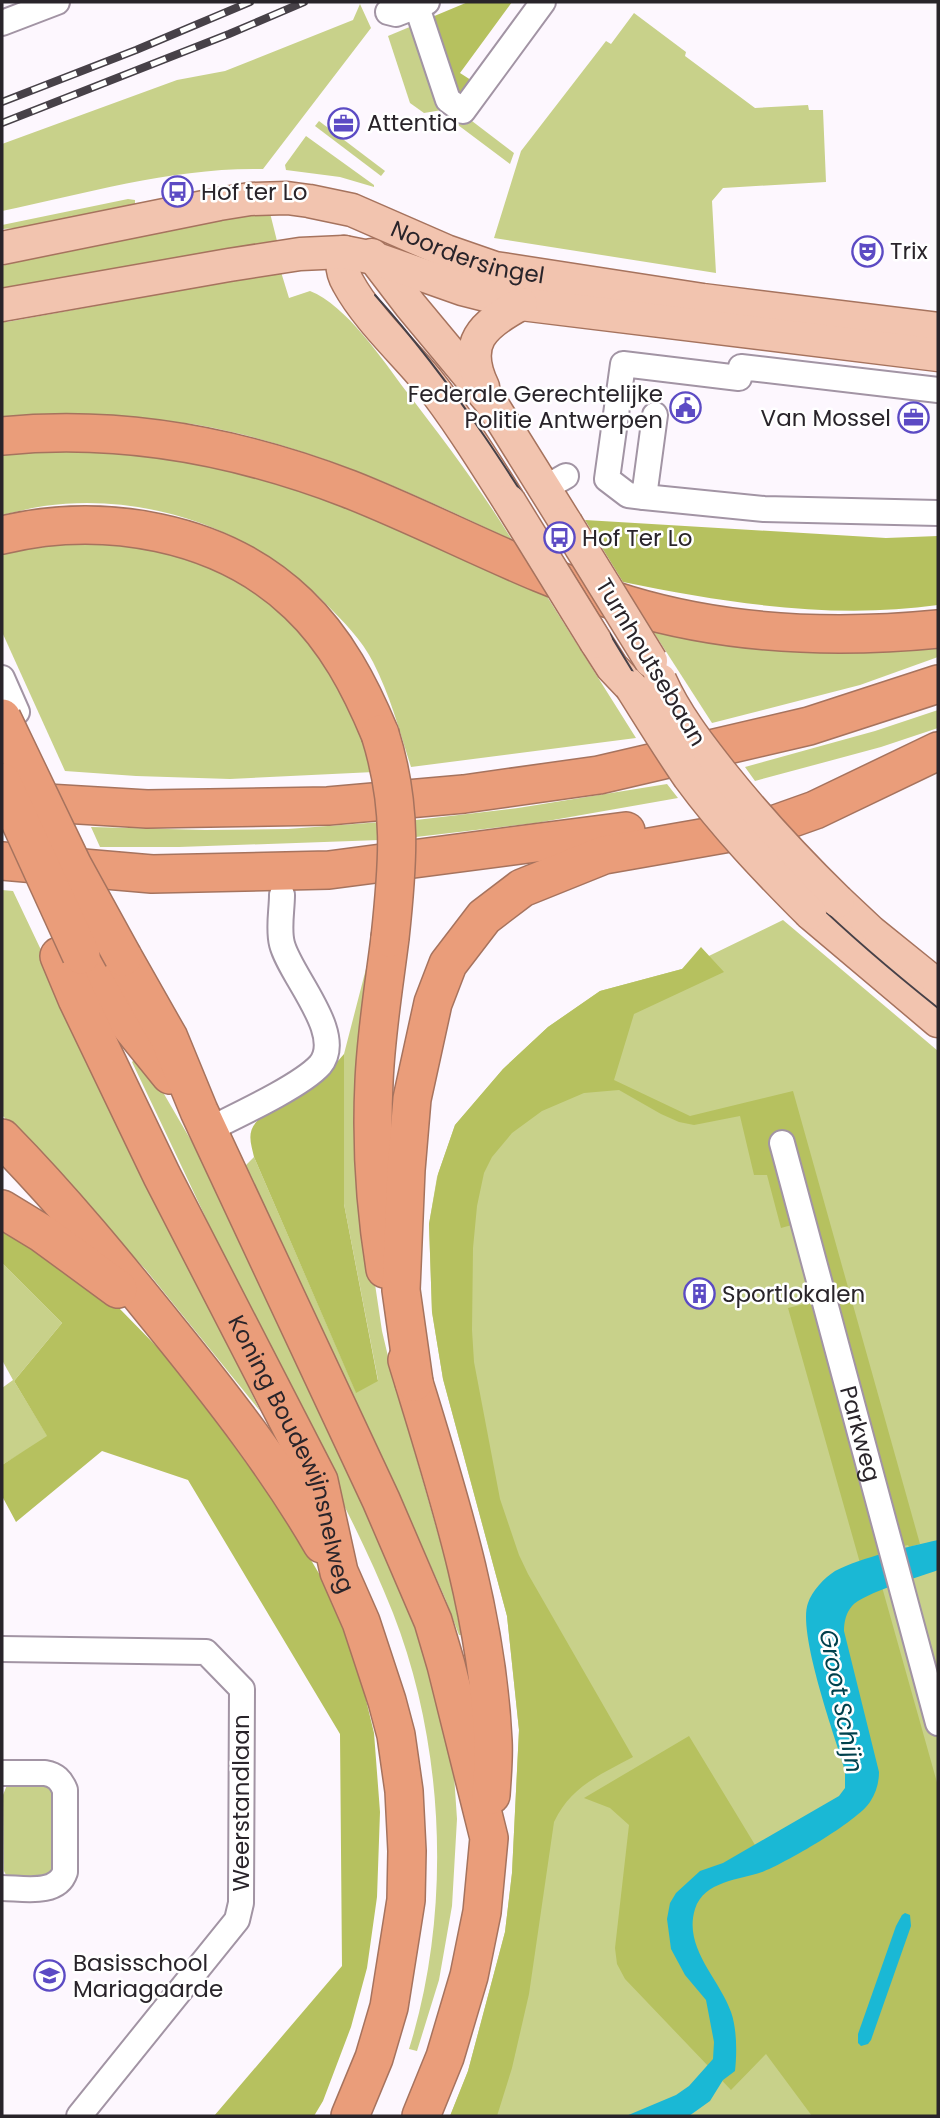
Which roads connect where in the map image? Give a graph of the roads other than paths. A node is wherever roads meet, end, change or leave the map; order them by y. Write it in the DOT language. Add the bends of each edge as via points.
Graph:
graph roads {
  1 [pos="57,2"];
  2 [pos="543,2"];
  3 [pos="422,4"];
  4 [pos="382,14"];
  5 [pos="2,23"];
  6 [pos="326,204"];
  7 [pos="390,226"];
  8 [pos="2,248"];
  9 [pos="360,250"];
  10 [pos="521,304"];
  11 [pos="2,305"];
  12 [pos="938,329"];
  13 [pos="938,355"];
  14 [pos="938,390"];
  15 [pos="490,401"];
  16 [pos="655,415"];
  17 [pos="2,436"];
  18 [pos="645,497"];
  19 [pos="938,513"];
  20 [pos="2,535"];
  21 [pos="938,629"];
  22 [pos="647,676"];
  23 [pos="2,678"];
  24 [pos="938,684"];
  25 [pos="9,715"];
  26 [pos="938,750"];
  27 [pos="2,782"];
  28 [pos="2,800"];
  29 [pos="2,830"];
  30 [pos="2,860"];
  31 [pos="282,895"];
  32 [pos="824,907"];
  33 [pos="70,956"];
  34 [pos="938,986"];
  35 [pos="938,1021"];
  36 [pos="204,1120"];
  37 [pos="2,1139"];
  38 [pos="782,1143"];
  39 [pos="2,1209"];
  40 [pos="159,1318"];
  41 [pos="414,1382"];
  42 [pos="339,1572"];
  43 [pos="2,1649"];
  44 [pos="938,1723"];
  45 [pos="2,1773"];
  46 [pos="489,1838"];
  47 [pos="2,1888"];
  48 [pos="79,2116"];
  49 [pos="350,2116"];
  50 [pos="421,2116"];
  1 -- 5 [label="street"];
  2 -- 3 [label="street" via="463,111 448,100"];
  3 -- 4 [label="street"];
  6 -- 7 [label="main road, Noordersingel"];
  6 -- 8 [label="main road, Noordersingel" via="250,199"];
  6 -- 9 [label="main road, Turnhoutsebaan"];
  7 -- 9 [label="main road"];
  7 -- 12 [label="main road, Noordersingel" via="495,268"];
  9 -- 10 [label="main road, Noordersingel" via="462,289"];
  9 -- 11 [label="main road, Noordersingel" via="275,258"];
  9 -- 15 [label="main road, Turnhoutsebaan"];
  9 -- 22 [label="main road, Turnhoutsebaan, bridge" via="342,260 347,283 429,384 509,501 612,667"];
  10 -- 13 [label="main road, Noordersingel"];
  10 -- 15 [label="main road" via="491,323 474,349 476,372"];
  14 -- 18 [label="street" via="741,367 739,378 624,364 607,479 628,495"];
  15 -- 22 [label="main road, Turnhoutsebaan, bridge" via="555,482 566,523"];
  16 -- 18 [label="street"];
  17 -- 21 [label="highway" via="106,433 243,453 352,490 570,585 678,617 818,633"];
  18 -- 19 [label="street" via="764,509"];
  20 -- 41 [label="highway, bridge" via="66,525 135,527 179,538 244,566 276,586 316,623 353,674 391,768 398,829 374,1081 375,1188 385,1267"];
  22 -- 32 [label="main road, Turnhoutsebaan, bridge" via="785,848"];
  23 -- 25 [label="street"];
  24 -- 28 [label="highway" via="809,726 598,775 464,794 328,806 147,809"];
  25 -- 36 [label="highway, bridge" via="66,854 169,1038"];
  26 -- 30 [label="highway" via="826,786 613,834 343,869 152,874"];
  26 -- 41 [label="highway" via="815,810 770,826 604,855 522,888 484,917 448,964 433,1003 412,1099 401,1290"];
  27 -- 33 [label="highway, bridge"];
  29 -- 33 [label="highway, Koning Boudewijnsnelweg"];
  31 -- 36 [label="street" via="282,943 325,1030 326,1055 314,1071 292,1085"];
  32 -- 34 [label="main road, Turnhoutsebaan" via="871,932"];
  32 -- 35 [label="main road, Turnhoutsebaan"];
  33 -- 36 [label="highway"];
  33 -- 42 [label="highway, Koning Boudewijnsnelweg" via="77,999 319,1481"];
  36 -- 46 [label="highway" via="433,1620"];
  37 -- 40 [label="highway" via="70,1209"];
  38 -- 44 [label="street, Parkweg"];
  39 -- 40 [label="highway"];
  40 -- 42 [label="highway" via="296,1499"];
  41 -- 46 [label="highway" via="453,1513 488,1675 493,1744"];
  42 -- 49 [label="highway, Koning Boudewijnsnelweg" via="361,1622 396,1735 407,1851 406,1900 389,2007"];
  43 -- 48 [label="street, Weerstandlaan" via="205,1652 242,1689 241,1903 237,1920"];
  45 -- 47 [label="street" via="52,1774 62,1783 65,1872 54,1886"];
  46 -- 50 [label="highway" via="482,1912 469,1976 445,2057"];
}
